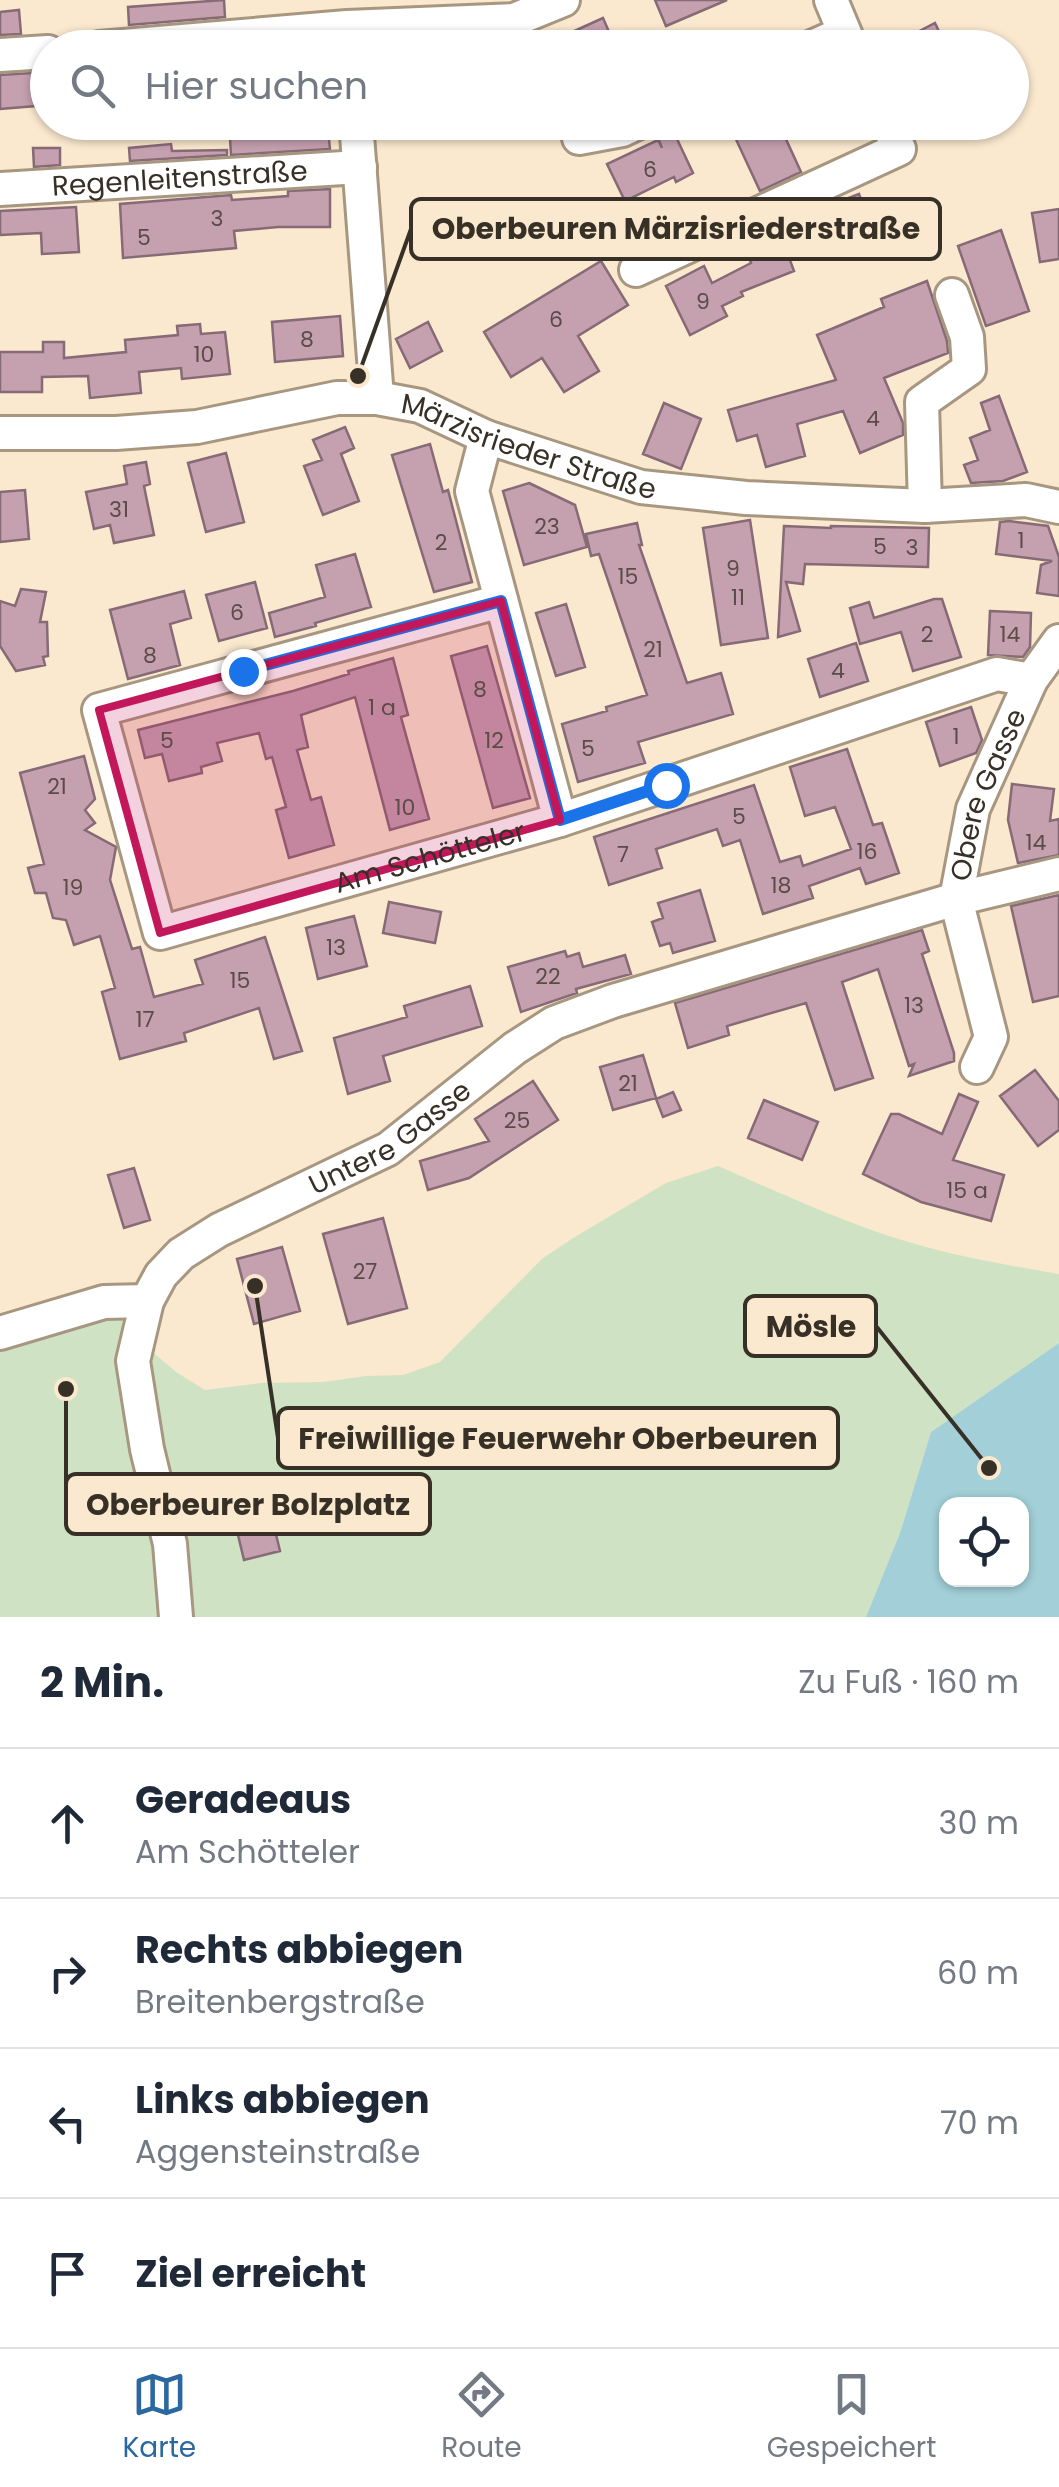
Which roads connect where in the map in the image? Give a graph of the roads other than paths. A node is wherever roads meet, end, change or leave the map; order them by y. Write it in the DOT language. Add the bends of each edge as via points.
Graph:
graph roads {
  1 [pos="563,0"];
  2 [pos="831,0"];
  3 [pos="346,25"];
  4 [pos="292,30"];
  5 [pos="844,30"];
  6 [pos="30,53"];
  7 [pos="0,55"];
  8 [pos="358,140"];
  9 [pos="895,140"];
  10 [pos="360,167"];
  11 [pos="0,189"];
  12 [pos="636,270"];
  13 [pos="952,295"];
  14 [pos="376,398"];
  15 [pos="0,433"];
  16 [pos="486,437"];
  17 [pos="925,506"];
  18 [pos="1059,507"];
  19 [pos="501,601"];
  20 [pos="1059,642"];
  21 [pos="1031,680"];
  22 [pos="560,820"];
  23 [pos="1059,874"];
  24 [pos="956,898"];
  25 [pos="978,1067"];
  26 [pos="147,1300"];
  27 [pos="0,1333"];
  28 [pos="176,1617"];
  1 -- 3 [label="street" via="514,20"];
  2 -- 5 [label="street"];
  3 -- 4 [label="street"];
  6 -- 7 [label="street"];
  8 -- 10 [label="street"];
  9 -- 12 [label="street" via="899,149"];
  10 -- 11 [label="street, Regenleitenstraße"];
  10 -- 14 [label="street"];
  13 -- 17 [label="street" via="967,337 969,369 922,402"];
  14 -- 15 [label="street, Märzisrieder Straße" via="338,398 197,427"];
  14 -- 16 [label="street, Märzisrieder Straße" via="420,406"];
  16 -- 17 [label="street, Märzisrieder Straße" via="641,487"];
  16 -- 19 [label="street" via="472,491"];
  17 -- 18 [label="street, Märzisrieder Straße" via="1026,500"];
  19 -- 22 [label="street"];
  19 -- 22 [label="street, Am Schötteler" via="98,710 160,933"];
  20 -- 21 [label="street, Obere Gasse"];
  21 -- 22 [label="street, Am Schötteler" via="996,674"];
  21 -- 24 [label="street, Obere Gasse" via="972,809"];
  23 -- 24 [label="street, Untere Gasse"];
  24 -- 25 [label="street" via="991,1037"];
  24 -- 26 [label="street, Untere Gasse" via="554,1023 388,1148 181,1254"];
  26 -- 27 [label="street" via="104,1302"];
  26 -- 28 [label="street, Untere Gasse" via="133,1361 170,1544"];
}
